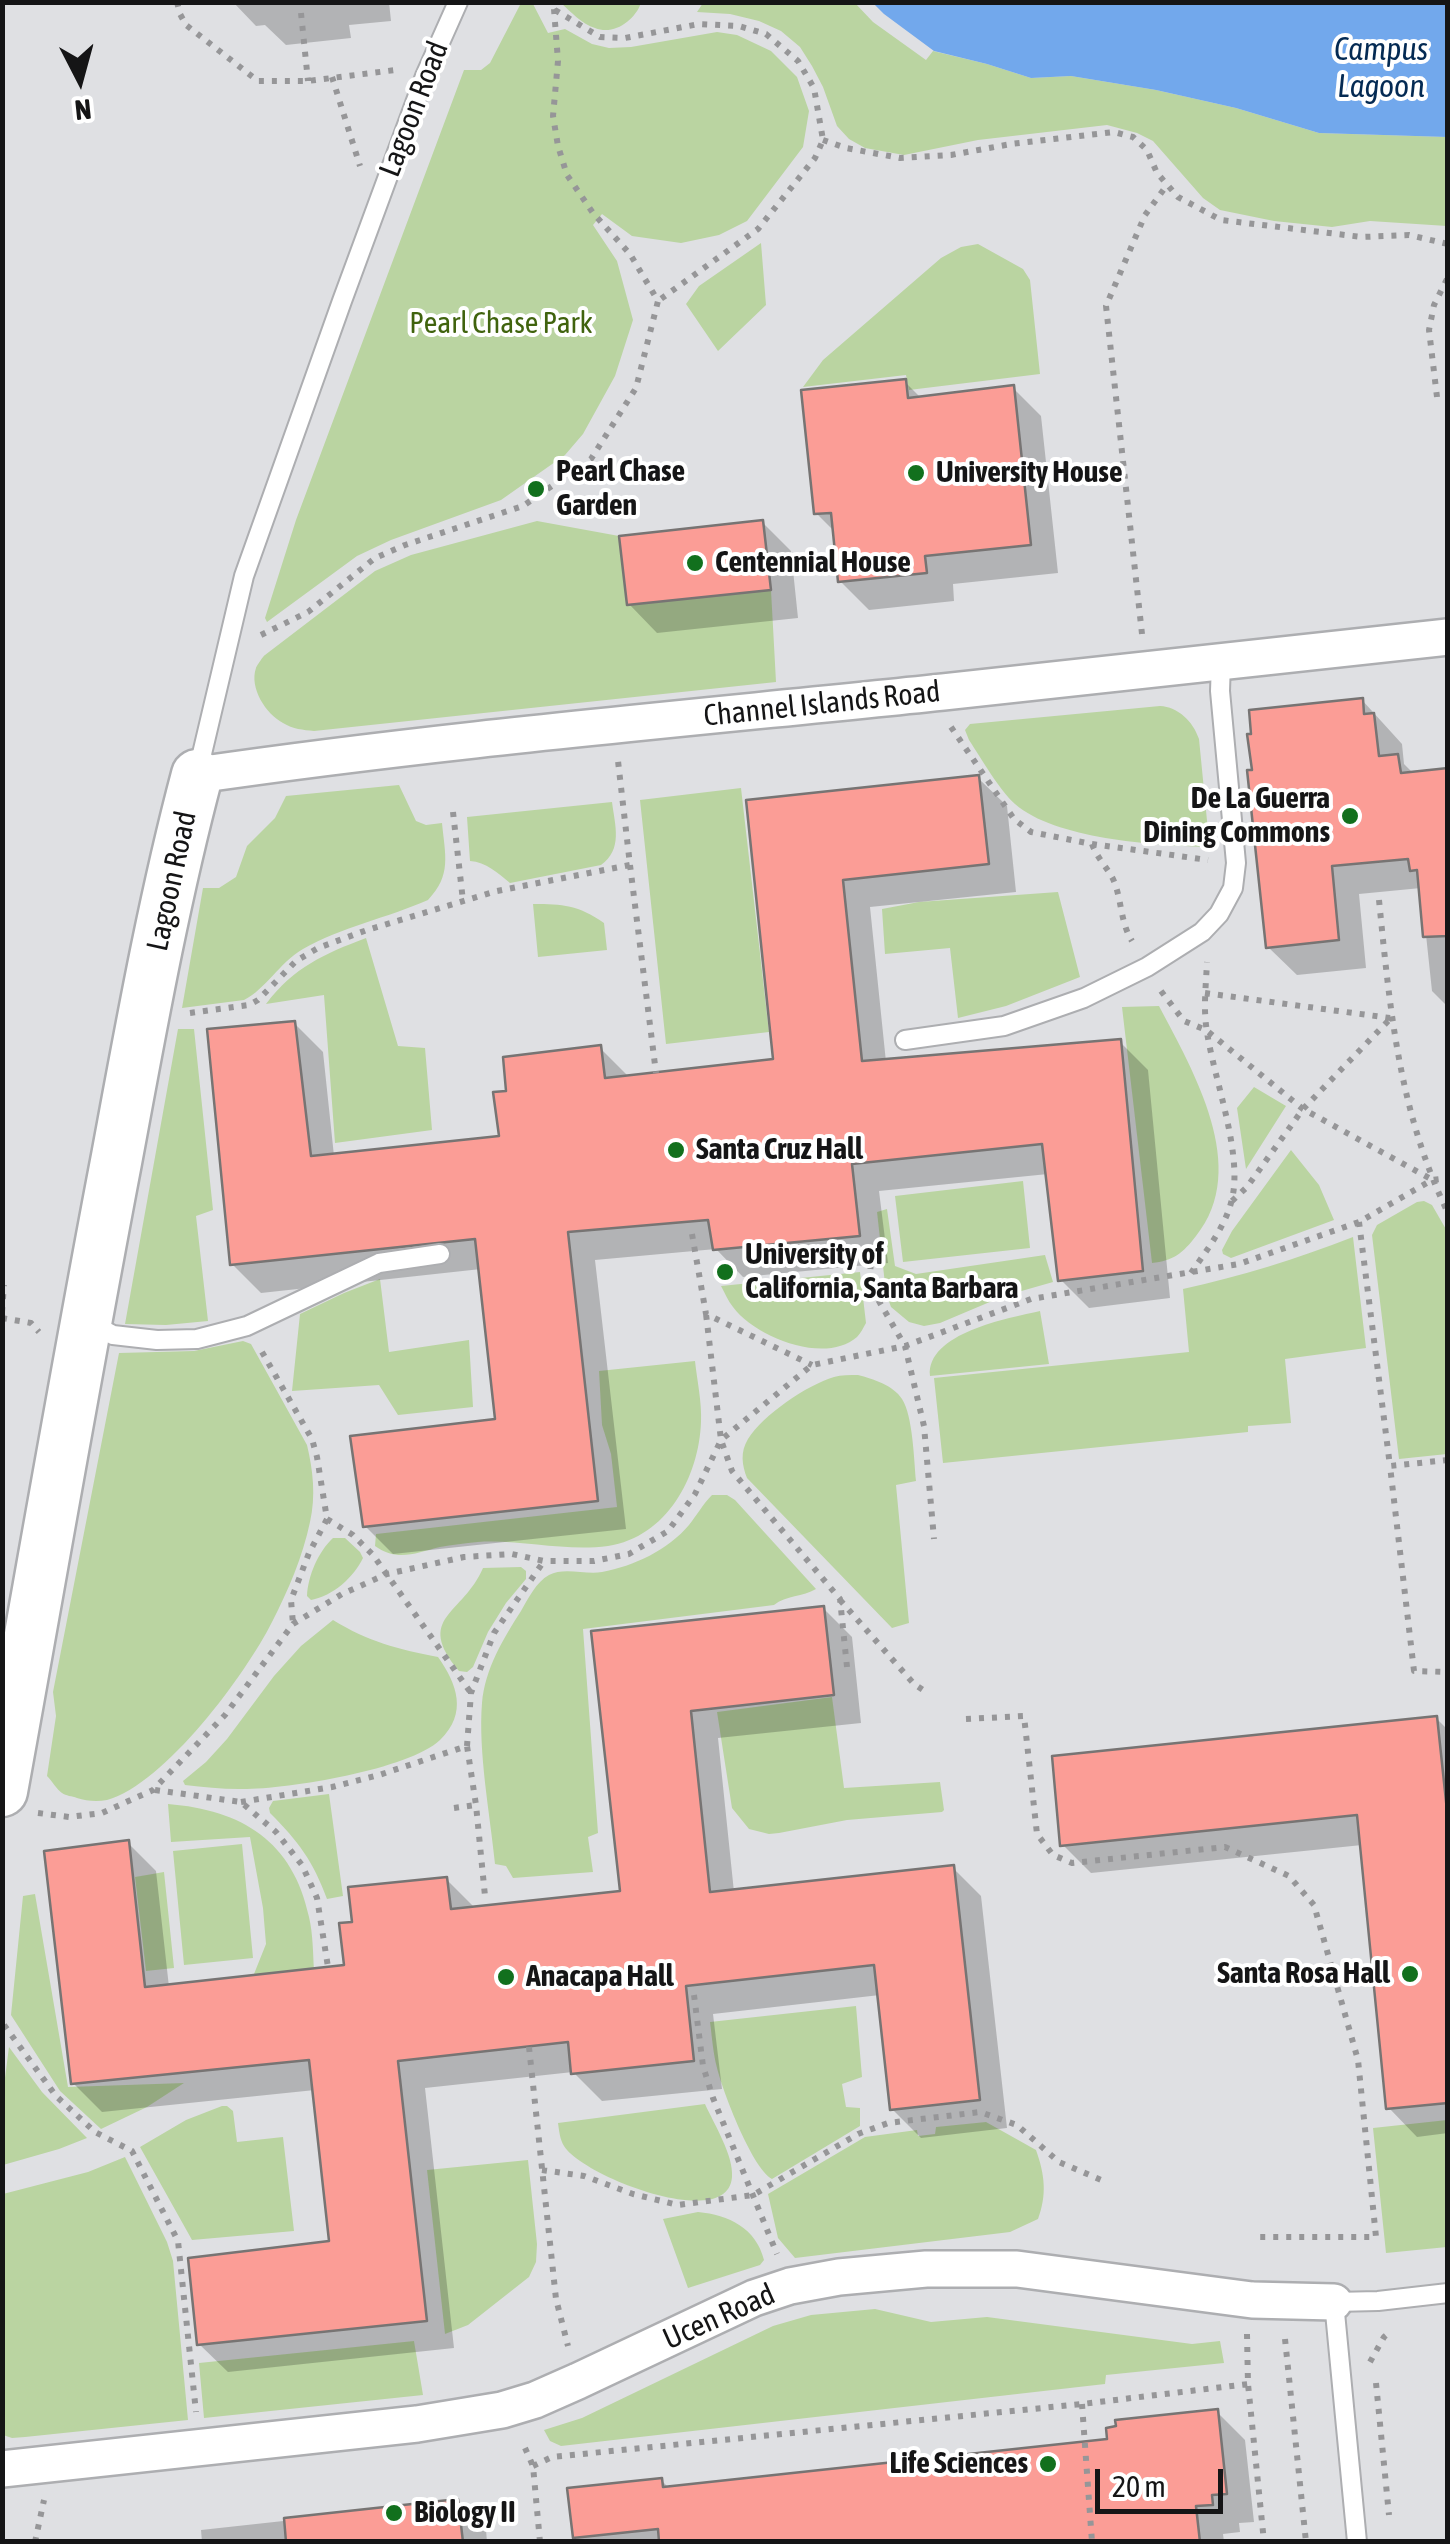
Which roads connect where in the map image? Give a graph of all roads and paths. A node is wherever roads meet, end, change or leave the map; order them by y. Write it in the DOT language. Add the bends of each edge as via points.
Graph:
graph roads {
  1 [pos="178,2"];
  2 [pos="458,2"];
  3 [pos="552,6"];
  4 [pos="301,13"];
  5 [pos="360,74"];
  6 [pos="332,77"];
  7 [pos="308,81"];
  8 [pos="823,140"];
  9 [pos="360,170"];
  10 [pos="1167,185"];
  11 [pos="1448,244"];
  12 [pos="1448,277"];
  13 [pos="658,300"];
  14 [pos="1437,397"];
  15 [pos="228,637"];
  16 [pos="1448,637"];
  17 [pos="1221,662"];
  18 [pos="1146,670"];
  19 [pos="943,692"];
  20 [pos="614,724"];
  21 [pos="197,775"];
  22 [pos="453,812"];
  23 [pos="1236,863"];
  24 [pos="630,865"];
  25 [pos="1379,900"];
  26 [pos="463,901"];
  27 [pos="1202,932"];
  28 [pos="1205,993"];
  29 [pos="145,1010"];
  30 [pos="1390,1018"];
  31 [pos="1206,1030"];
  32 [pos="905,1040"];
  33 [pos="656,1072"];
  34 [pos="1303,1108"];
  35 [pos="1448,1178"];
  36 [pos="1432,1180"];
  37 [pos="1232,1201"];
  38 [pos="1448,1213"];
  39 [pos="1359,1222"];
  40 [pos="692,1234"];
  41 [pos="872,1252"];
  42 [pos="440,1254"];
  43 [pos="1191,1274"];
  44 [pos="4,1285"];
  45 [pos="2,1312"];
  46 [pos="706,1314"];
  47 [pos="86,1321"];
  48 [pos="247,1326"];
  49 [pos="905,1346"];
  50 [pos="812,1366"];
  51 [pos="721,1440"];
  52 [pos="1448,1460"];
  53 [pos="1390,1466"];
  54 [pos="327,1519"];
  55 [pos="934,1538"];
  56 [pos="544,1561"];
  57 [pos="387,1574"];
  58 [pos="840,1599"];
  59 [pos="293,1624"];
  60 [pos="848,1667"];
  61 [pos="1448,1672"];
  62 [pos="926,1692"];
  63 [pos="471,1693"];
  64 [pos="966,1719"];
  65 [pos="467,1746"];
  66 [pos="154,1790"];
  67 [pos="19,1802"];
  68 [pos="241,1802"];
  69 [pos="476,1805"];
  70 [pos="454,1808"];
  71 [pos="485,1896"];
  72 [pos="328,1967"];
  73 [pos="694,1995"];
  74 [pos="4,2024"];
  75 [pos="529,2047"];
  76 [pos="542,2170"];
  77 [pos="1106,2182"];
  78 [pos="753,2195"];
  79 [pos="1260,2238"];
  80 [pos="790,2286"];
  81 [pos="1448,2294"];
  82 [pos="1282,2302"];
  83 [pos="1334,2302"];
  84 [pos="1394,2328"];
  85 [pos="1248,2333"];
  86 [pos="578,2381"];
  87 [pos="1248,2384"];
  88 [pos="1082,2404"];
  89 [pos="200,2448"];
  90 [pos="526,2448"];
  91 [pos="533,2466"];
  92 [pos="2,2469"];
  93 [pos="44,2499"];
  94 [pos="1390,2523"];
  95 [pos="35,2542"];
  96 [pos="540,2542"];
  97 [pos="1092,2542"];
  98 [pos="1264,2542"];
  99 [pos="1306,2542"];
  100 [pos="1357,2542"];
  1 -- 7 [label="path" via="186,24 258,81"];
  2 -- 15 [label="lane, Lagoon Road" via="342,301"];
  3 -- 8 [label="path" via="600,37 699,24 766,34 798,61 814,88"];
  3 -- 13 [label="path" via="558,61 553,116 567,176"];
  4 -- 7 [label="path"];
  5 -- 6 [label="path"];
  6 -- 7 [label="path"];
  6 -- 9 [label="path"];
  8 -- 10 [label="path" via="900,158 1114,132 1147,150"];
  8 -- 13 [label="path" via="758,229"];
  10 -- 11 [label="path" via="1221,220"];
  10 -- 18 [label="path" via="1145,215 1106,306"];
  12 -- 14 [label="path" via="1429,330"];
  13 -- 15 [label="path" via="636,388 590,460 524,506 375,558 308,612 262,635"];
  15 -- 21 [label="lane, Lagoon Road"];
  16 -- 17 [label="street, Channel Islands Road"];
  17 -- 18 [label="street, Channel Islands Road"];
  17 -- 23 [label="lane"];
  18 -- 19 [label="street, Channel Islands Road"];
  19 -- 20 [label="street, Channel Islands Road"];
  19 -- 23 [label="path" via="956,737 1014,819 1031,832"];
  20 -- 21 [label="street, Channel Islands Road"];
  20 -- 24 [label="path"];
  21 -- 29 [label="street, Lagoon Road"];
  22 -- 26 [label="path"];
  23 -- 27 [label="lane" via="1220,914"];
  24 -- 26 [label="path"];
  24 -- 33 [label="path"];
  25 -- 30 [label="path"];
  26 -- 29 [label="path" via="318,948 249,1006 173,1015"];
  27 -- 28 [label="path"];
  27 -- 32 [label="lane" via="1084,998 1004,1026"];
  28 -- 30 [label="path"];
  28 -- 31 [label="path"];
  29 -- 47 [label="street, Lagoon Road"];
  30 -- 34 [label="path"];
  30 -- 36 [label="path"];
  31 -- 34 [label="path"];
  31 -- 37 [label="path" via="1230,1143"];
  34 -- 36 [label="path"];
  34 -- 37 [label="path"];
  35 -- 36 [label="path"];
  36 -- 38 [label="path"];
  36 -- 39 [label="path"];
  37 -- 43 [label="path"];
  39 -- 43 [label="path"];
  39 -- 53 [label="path"];
  40 -- 46 [label="path"];
  41 -- 49 [label="path" via="869,1284"];
  42 -- 48 [label="lane" via="379,1263"];
  43 -- 49 [label="path" via="1031,1299"];
  44 -- 45 [label="path"];
  46 -- 50 [label="path"];
  46 -- 51 [label="path"];
  47 -- 48 [label="lane" via="113,1335 157,1340 198,1339"];
  47 -- 67 [label="street, Lagoon Road"];
  48 -- 54 [label="path" via="312,1438"];
  49 -- 50 [label="path"];
  49 -- 55 [label="path" via="924,1426"];
  50 -- 51 [label="path"];
  51 -- 56 [label="path" via="668,1532 630,1554"];
  51 -- 58 [label="path" via="732,1472"];
  52 -- 53 [label="path"];
  53 -- 61 [label="path" via="1414,1671"];
  54 -- 57 [label="path" via="353,1536"];
  54 -- 59 [label="path" via="291,1600"];
  56 -- 57 [label="path" via="464,1556"];
  56 -- 63 [label="path" via="494,1633"];
  57 -- 59 [label="path"];
  57 -- 63 [label="path"];
  58 -- 60 [label="path"];
  58 -- 62 [label="path"];
  59 -- 66 [label="path" via="225,1715"];
  63 -- 65 [label="path"];
  64 -- 79 [label="path" via="1024,1716 1037,1834 1053,1855 1072,1863 1225,1847 1289,1876 1314,1905 1358,2060 1376,2237"];
  65 -- 68 [label="path" via="332,1787"];
  65 -- 69 [label="path"];
  66 -- 67 [label="path" via="102,1813 69,1817"];
  66 -- 68 [label="path"];
  68 -- 72 [label="path" via="302,1865 317,1898"];
  69 -- 70 [label="path"];
  69 -- 71 [label="path"];
  73 -- 78 [label="path" via="712,2098"];
  74 -- 89 [label="path" via="56,2096 95,2132 132,2151 178,2241"];
  75 -- 76 [label="path"];
  76 -- 78 [label="path" via="678,2204"];
  76 -- 86 [label="path" via="556,2299"];
  77 -- 78 [label="path" via="1059,2162 1017,2125 980,2112 888,2122"];
  78 -- 80 [label="path"];
  80 -- 82 [label="street, Ucen Road" via="926,2269 1017,2270"];
  80 -- 86 [label="street, Ucen Road"];
  81 -- 83 [label="lane, Ucen Road"];
  82 -- 83 [label="street, Ucen Road"];
  82 -- 99 [label="path"];
  83 -- 100 [label="lane"];
  84 -- 94 [label="path" via="1370,2361"];
  85 -- 87 [label="path"];
  86 -- 89 [label="street, Ucen Road" via="478,2416"];
  87 -- 88 [label="path"];
  87 -- 98 [label="path"];
  88 -- 91 [label="path" via="552,2457"];
  88 -- 97 [label="path"];
  89 -- 92 [label="street, Ucen Road"];
  90 -- 91 [label="path"];
  91 -- 96 [label="path"];
  93 -- 95 [label="path"];
}
